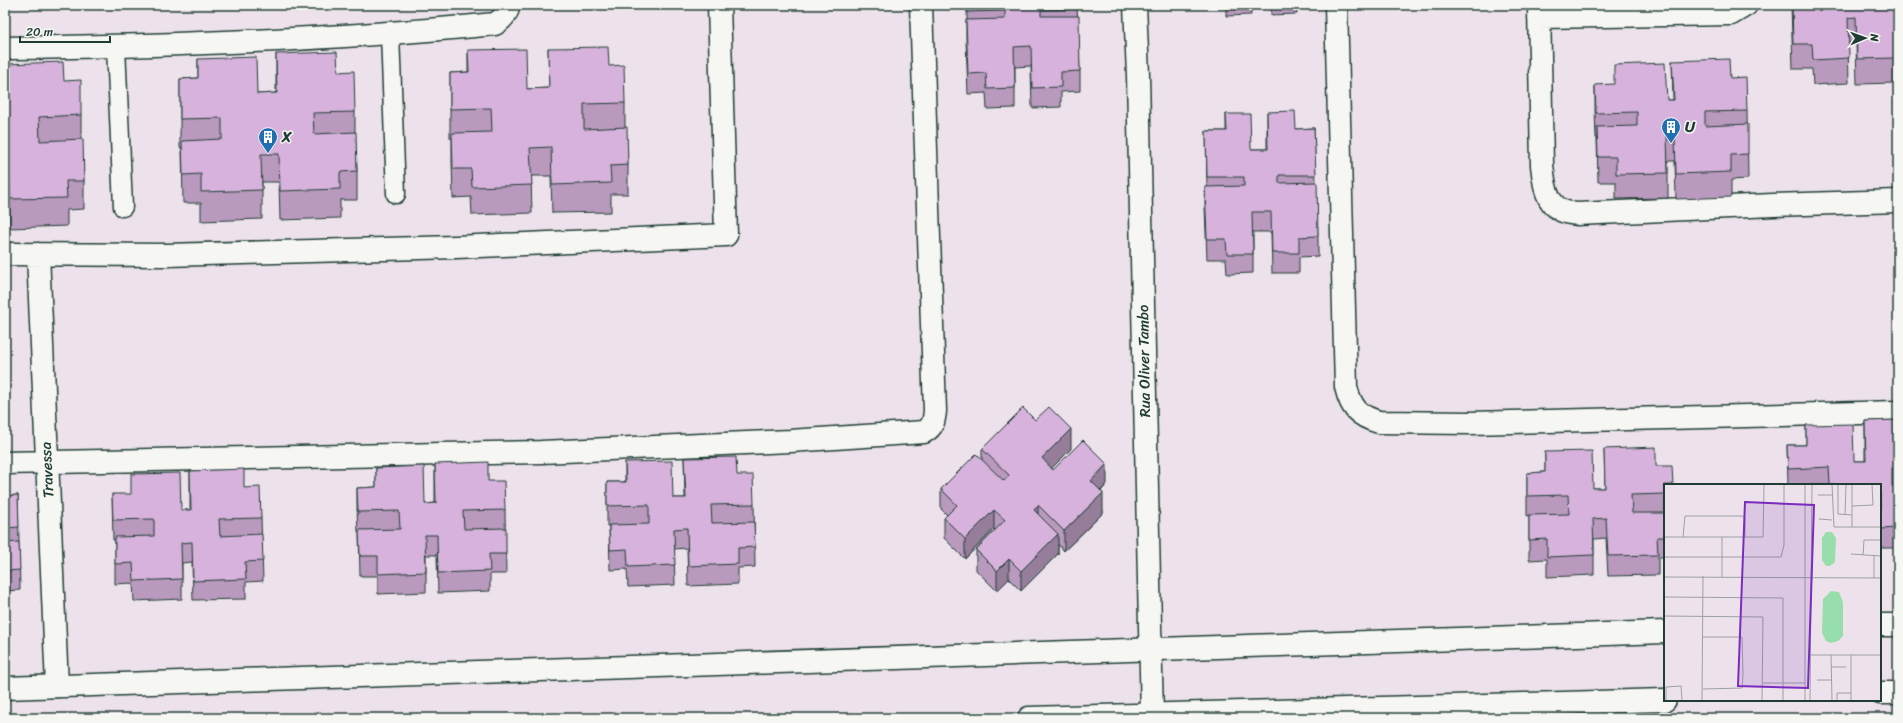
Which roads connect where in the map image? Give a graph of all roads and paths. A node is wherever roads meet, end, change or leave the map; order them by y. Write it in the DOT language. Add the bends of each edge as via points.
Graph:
graph roads {
  1 [pos="509,5"];
  2 [pos="719,5"];
  3 [pos="921,5"];
  4 [pos="1135,5"];
  5 [pos="1336,5"];
  6 [pos="1746,5"];
  7 [pos="1539,11"];
  8 [pos="390,34"];
  9 [pos="116,47"];
  10 [pos="5,48"];
  11 [pos="396,194"];
  12 [pos="1898,201"];
  13 [pos="123,207"];
  14 [pos="5,254"];
  15 [pos="38,254"];
  16 [pos="1898,412"];
  17 [pos="46,462"];
  18 [pos="5,463"];
  19 [pos="1881,625"];
  20 [pos="1898,625"];
  21 [pos="1664,632"];
  22 [pos="1151,650"];
  23 [pos="57,686"];
  24 [pos="5,688"];
  25 [pos="1881,693"];
  26 [pos="1898,693"];
  27 [pos="1664,700"];
  28 [pos="1152,716"];
  29 [pos="1029,718"];
  1 -- 8 [label="street" via="502,20 495,24"];
  2 -- 15 [label="street" via="726,235 456,247 182,255"];
  3 -- 17 [label="street" via="935,411 930,429 924,432 790,441 541,452"];
  4 -- 22 [label="street, Rua Oliver Tambo"];
  5 -- 16 [label="street" via="1346,387 1350,402 1358,413 1379,422 1470,423"];
  6 -- 7 [label="street" via="1731,14"];
  7 -- 12 [label="street" via="1542,165 1545,188 1550,200 1561,210 1577,214"];
  8 -- 9 [label="street"];
  8 -- 11 [label="lane"];
  9 -- 10 [label="street"];
  9 -- 13 [label="lane"];
  14 -- 15 [label="street"];
  15 -- 17 [label="street, Travessa"];
  17 -- 18 [label="street"];
  17 -- 23 [label="street, Travessa"];
  19 -- 20 [label="street"];
  21 -- 22 [label="street"];
  22 -- 23 [label="street"];
  22 -- 28 [label="street, Rua Oliver Tambo"];
  23 -- 24 [label="street"];
  25 -- 26 [label="street"];
  27 -- 28 [label="street"];
  28 -- 29 [label="street"];
}
